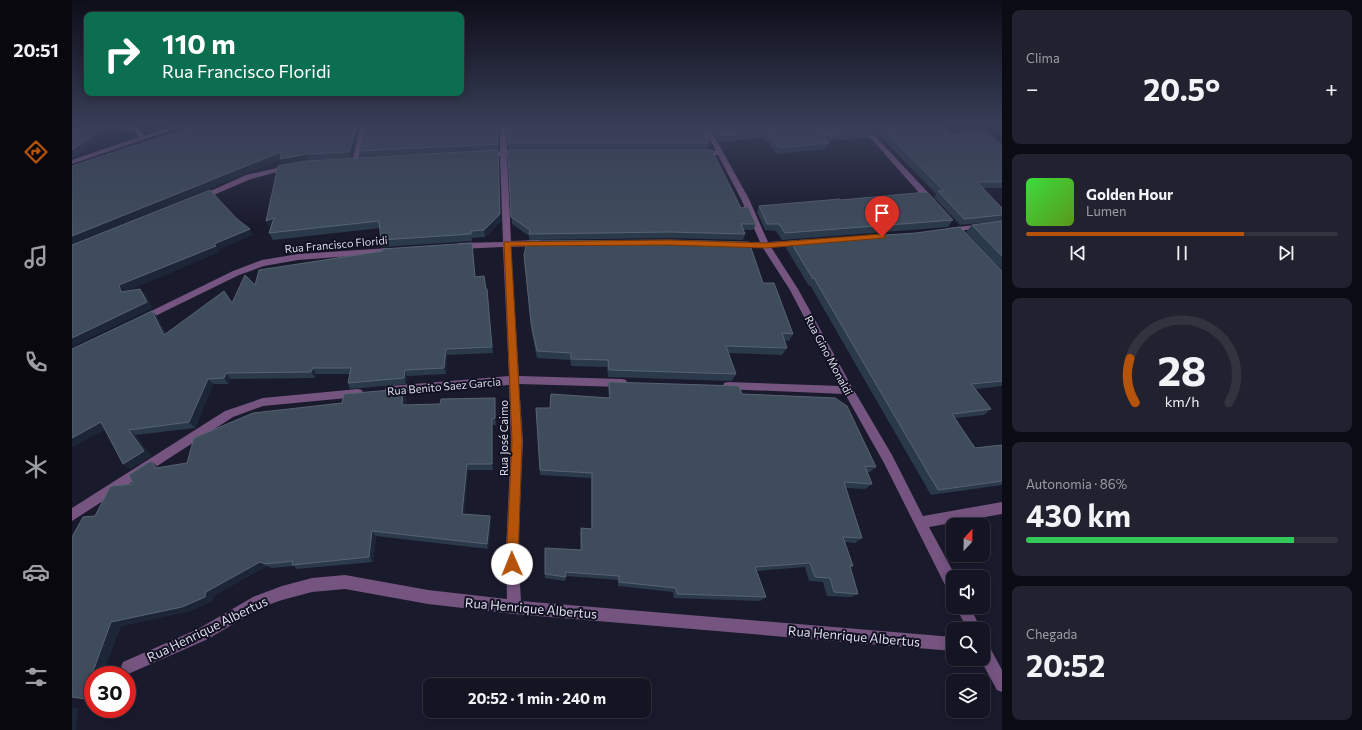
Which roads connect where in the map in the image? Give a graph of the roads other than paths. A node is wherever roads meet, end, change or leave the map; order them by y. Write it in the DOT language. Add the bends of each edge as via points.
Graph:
graph roads {
  1 [pos="503,159"];
  2 [pos="722,159"];
  3 [pos="893,159"];
  4 [pos="301,165"];
  5 [pos="197,198"];
  6 [pos="936,206"];
  7 [pos="1002,224"];
  8 [pos="954,226"];
  9 [pos="941,231"];
  10 [pos="966,238"];
  11 [pos="811,242"];
  12 [pos="507,243"];
  13 [pos="546,243"];
  14 [pos="726,244"];
  15 [pos="765,245"];
  16 [pos="452,246"];
  17 [pos="399,250"];
  18 [pos="135,322"];
  19 [pos="514,380"];
  20 [pos="633,384"];
  21 [pos="720,386"];
  22 [pos="848,390"];
  23 [pos="381,391"];
  24 [pos="365,392"];
  25 [pos="1002,508"];
  26 [pos="72,515"];
  27 [pos="921,522"];
  28 [pos="946,572"];
  29 [pos="514,607"];
  30 [pos="946,643"];
  31 [pos="990,662"];
  32 [pos="130,666"];
  33 [pos="1002,685"];
  1 -- 12 [label="street, Rua José Caimo"];
  2 -- 15 [label="street, Rua Gino Monaldi" via="745,199"];
  3 -- 6 [label="street"];
  4 -- 5 [label="street" via="248,177"];
  7 -- 8 [label="street"];
  8 -- 9 [label="street"];
  8 -- 10 [label="street"];
  11 -- 15 [label="street"];
  12 -- 13 [label="street"];
  12 -- 16 [label="street"];
  12 -- 19 [label="street, Rua José Caimo"];
  14 -- 15 [label="street"];
  15 -- 22 [label="street, Rua Gino Monaldi" via="794,289"];
  17 -- 18 [label="street, Rua Francisco Floridi" via="298,257 262,263"];
  19 -- 20 [label="street, Rua Benito Saez Garcia"];
  19 -- 23 [label="street, Rua Benito Saez Garcia"];
  19 -- 29 [label="street, Rua José Caimo" via="517,441 512,550"];
  21 -- 22 [label="street"];
  22 -- 27 [label="street, Rua Gino Monaldi"];
  24 -- 26 [label="street" via="264,402 229,414"];
  25 -- 27 [label="street"];
  27 -- 28 [label="street, Rua Gino Monaldi"];
  29 -- 30 [label="street, Rua Henrique Albertus"];
  29 -- 32 [label="street, Rua Henrique Albertus" via="428,597 345,582 312,585 258,602 203,634"];
  31 -- 33 [label="street"];
}
